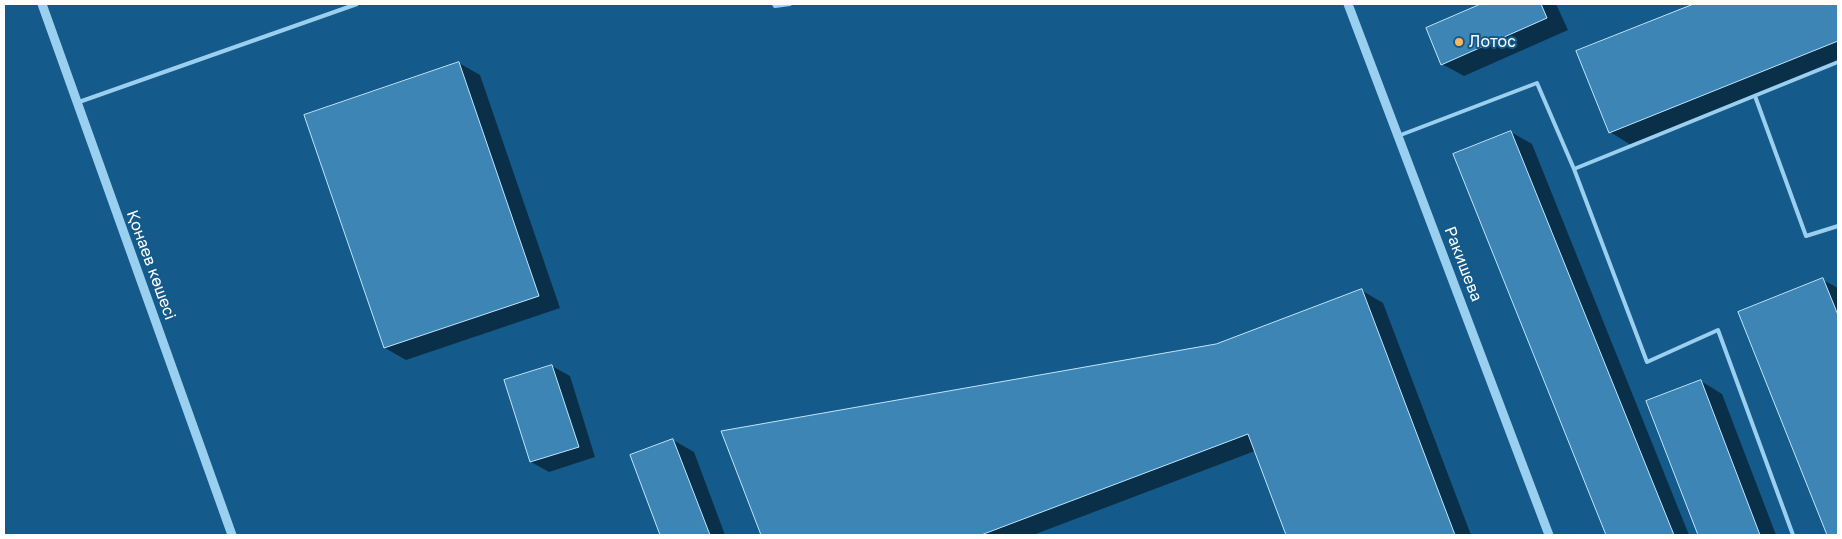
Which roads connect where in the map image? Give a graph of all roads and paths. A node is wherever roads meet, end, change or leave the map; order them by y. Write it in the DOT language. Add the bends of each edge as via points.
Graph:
graph roads {
  1 [pos="42,4"];
  2 [pos="357,4"];
  3 [pos="774,4"];
  4 [pos="790,4"];
  5 [pos="1348,4"];
  6 [pos="1838,62"];
  7 [pos="1755,96"];
  8 [pos="76,103"];
  9 [pos="1398,136"];
  10 [pos="1574,170"];
  11 [pos="1838,226"];
  12 [pos="232,535"];
  13 [pos="1549,535"];
  14 [pos="1793,535"];
  1 -- 8 [label="street, Қонаев көшесі"];
  2 -- 8 [label="lane"];
  3 -- 4 [label="lane"];
  5 -- 9 [label="street, Ракишева"];
  6 -- 7 [label="lane"];
  7 -- 10 [label="lane"];
  7 -- 11 [label="lane" via="1806,236"];
  8 -- 12 [label="street, Қонаев көшесі"];
  9 -- 10 [label="lane" via="1537,83"];
  9 -- 13 [label="street, Ракишева"];
  10 -- 14 [label="lane" via="1647,362 1718,330"];
}
